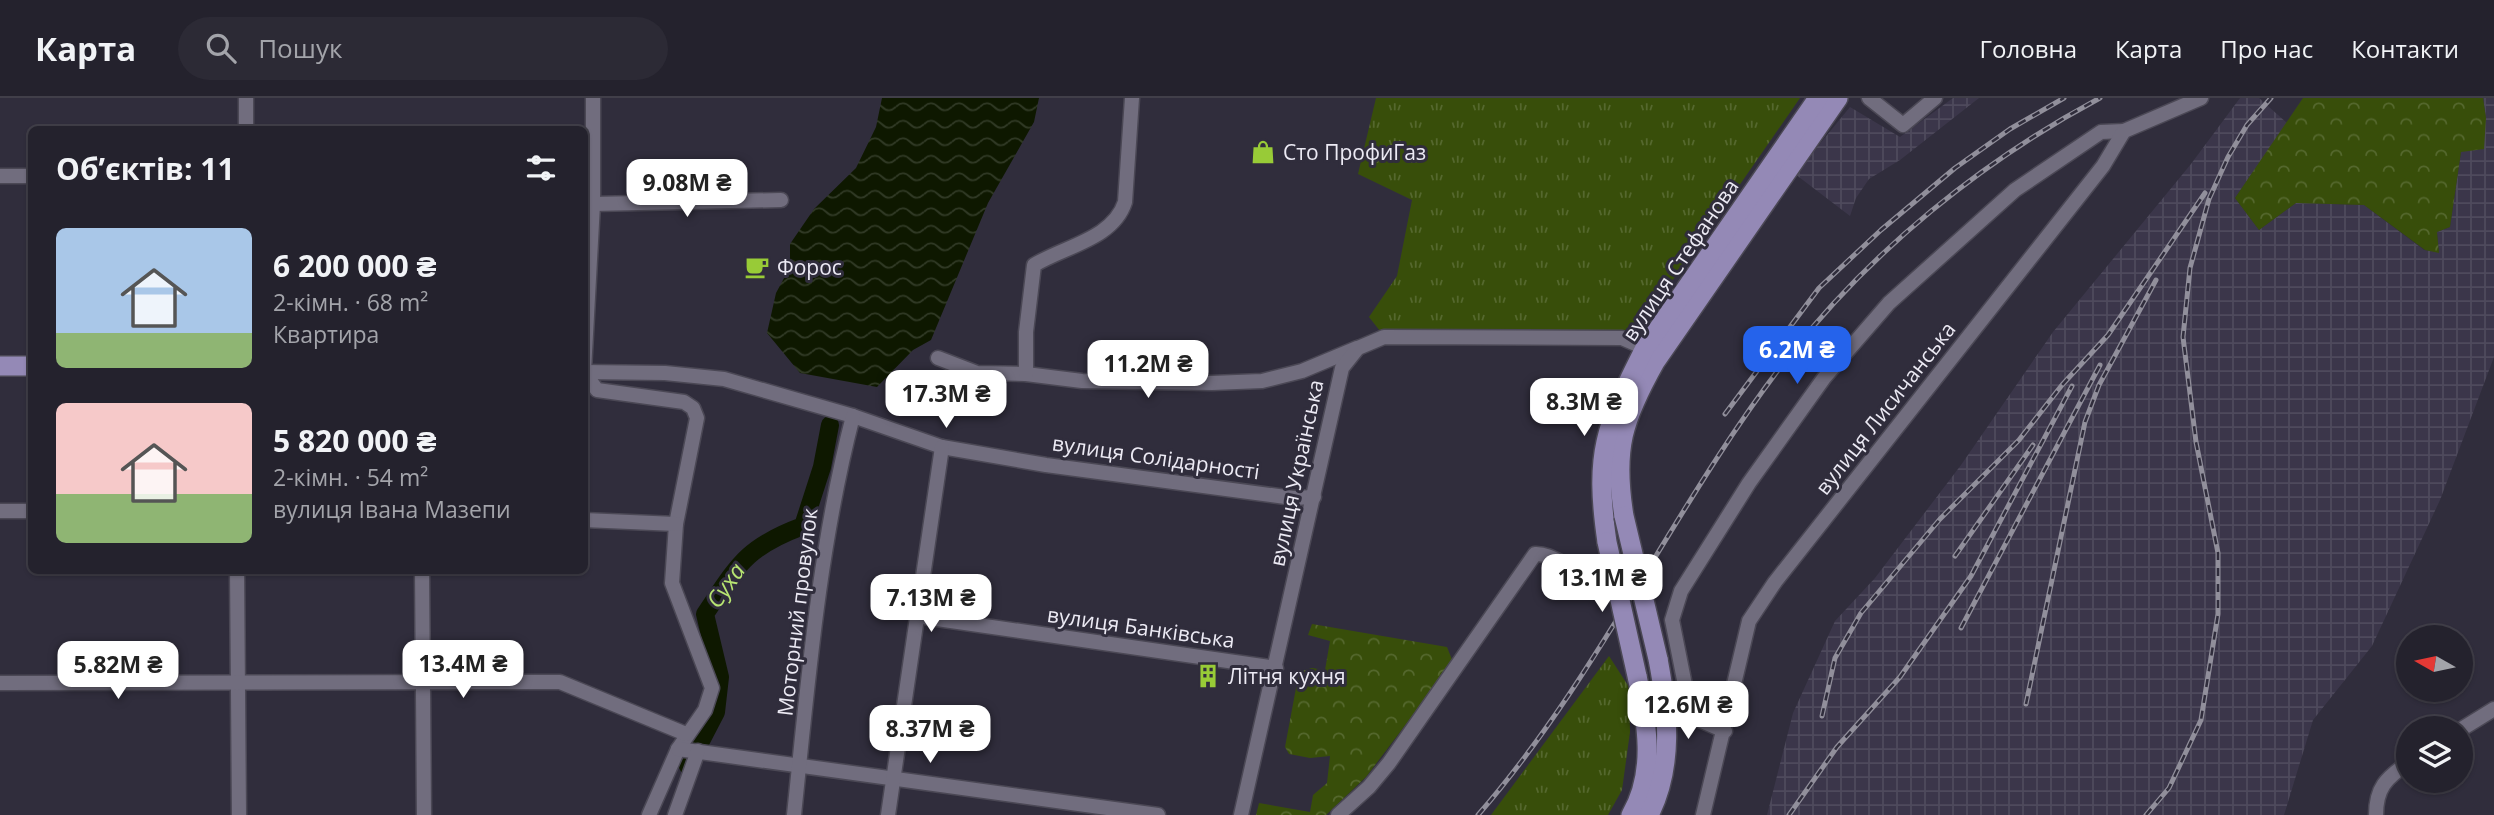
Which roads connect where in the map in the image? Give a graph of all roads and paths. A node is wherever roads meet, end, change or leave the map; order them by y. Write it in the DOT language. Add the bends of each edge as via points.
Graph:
graph roads {
  1 [pos="246,98"];
  2 [pos="593,98"];
  3 [pos="1132,98"];
  4 [pos="1818,98"];
  5 [pos="1838,98"];
  6 [pos="1869,98"];
  7 [pos="1935,98"];
  8 [pos="2201,98"];
  9 [pos="246,126"];
  10 [pos="2124,131"];
  11 [pos="588,169"];
  12 [pos="0,176"];
  13 [pos="28,176"];
  14 [pos="781,200"];
  15 [pos="593,204"];
  16 [pos="588,297"];
  17 [pos="1358,348"];
  18 [pos="1650,355"];
  19 [pos="938,358"];
  20 [pos="0,366"];
  21 [pos="28,366"];
  22 [pos="588,372"];
  23 [pos="1026,374"];
  24 [pos="28,377"];
  25 [pos="0,378"];
  26 [pos="588,378"];
  27 [pos="853,416"];
  28 [pos="942,447"];
  29 [pos="1314,497"];
  30 [pos="0,511"];
  31 [pos="28,511"];
  32 [pos="588,520"];
  33 [pos="676,524"];
  34 [pos="1588,569"];
  35 [pos="237,574"];
  36 [pos="422,574"];
  37 [pos="916,616"];
  38 [pos="1276,668"];
  39 [pos="0,683"];
  40 [pos="237,684"];
  41 [pos="422,684"];
  42 [pos="2494,709"];
  43 [pos="2473,722"];
  44 [pos="1726,731"];
  45 [pos="686,734"];
  46 [pos="680,749"];
  47 [pos="698,751"];
  48 [pos="800,764"];
  49 [pos="2396,772"];
  50 [pos="893,777"];
  51 [pos="240,815"];
  52 [pos="424,815"];
  53 [pos="649,815"];
  54 [pos="675,815"];
  55 [pos="794,815"];
  56 [pos="888,815"];
  57 [pos="1158,815"];
  58 [pos="1241,815"];
  59 [pos="1338,815"];
  60 [pos="1631,815"];
  61 [pos="1649,815"];
  62 [pos="1703,815"];
  63 [pos="2376,815"];
  1 -- 9 [label="street"];
  2 -- 11 [label="street"];
  3 -- 23 [label="street" via="1121,214 1098,234 1034,265"];
  4 -- 18 [label="main road, вулиця Стефанова"];
  5 -- 18 [label="main road, вулиця Стефанова"];
  6 -- 7 [label="street" via="1903,125"];
  8 -- 10 [label="street"];
  10 -- 44 [label="street, вулиця Лисичанська" via="2113,152 1774,582 1749,621"];
  10 -- 44 [label="street" via="2101,132 2015,190 1889,303 1824,378 1749,483 1681,591 1672,620 1689,705 1697,719"];
  11 -- 15 [label="street"];
  12 -- 13 [label="street"];
  14 -- 15 [label="street"];
  15 -- 16 [label="street"];
  17 -- 18 [label="street" via="1384,337 1622,338"];
  17 -- 23 [label="street" via="1302,371 1262,381 1082,381"];
  17 -- 29 [label="street, вулиця Українська" via="1342,368"];
  18 -- 60 [label="main road, вулиця Стефанова, bridge" via="1604,440 1601,489 1607,542 1645,712 1647,765 1643,789"];
  18 -- 61 [label="main road, вулиця Стефанова, bridge" via="1621,435 1619,486 1658,659 1668,743 1657,799"];
  19 -- 23 [label="street" via="978,373"];
  20 -- 21 [label="main road"];
  22 -- 27 [label="street, вулиця Солідарності" via="724,379"];
  24 -- 25 [label="main road"];
  26 -- 33 [label="street" via="597,390 684,402 693,408 698,418"];
  27 -- 28 [label="street, вулиця Солідарності"];
  27 -- 48 [label="street, Моторний провулок" via="825,544"];
  28 -- 29 [label="street, вулиця Солідарності" via="1060,467"];
  28 -- 37 [label="street"];
  29 -- 38 [label="street, вулиця Українська"];
  30 -- 31 [label="street"];
  32 -- 33 [label="street"];
  33 -- 45 [label="street" via="672,583 712,688 705,710"];
  34 -- 59 [label="street" via="1578,571 1543,553 1535,554 1389,764"];
  35 -- 40 [label="street"];
  36 -- 41 [label="street"];
  37 -- 38 [label="street, вулиця Банківська"];
  37 -- 50 [label="street"];
  38 -- 58 [label="street, вулиця Українська"];
  39 -- 40 [label="street"];
  40 -- 41 [label="street"];
  40 -- 51 [label="street"];
  41 -- 45 [label="street" via="560,682"];
  41 -- 52 [label="street"];
  42 -- 43 [label="street"];
  44 -- 62 [label="street, вулиця Лисичанська"];
  45 -- 46 [label="street"];
  46 -- 47 [label="street"];
  46 -- 53 [label="street"];
  47 -- 48 [label="street"];
  47 -- 54 [label="street"];
  48 -- 50 [label="street"];
  48 -- 55 [label="street, Моторний провулок"];
  49 -- 63 [label="street" via="2377,793"];
  50 -- 56 [label="street"];
  50 -- 57 [label="street"];
}
